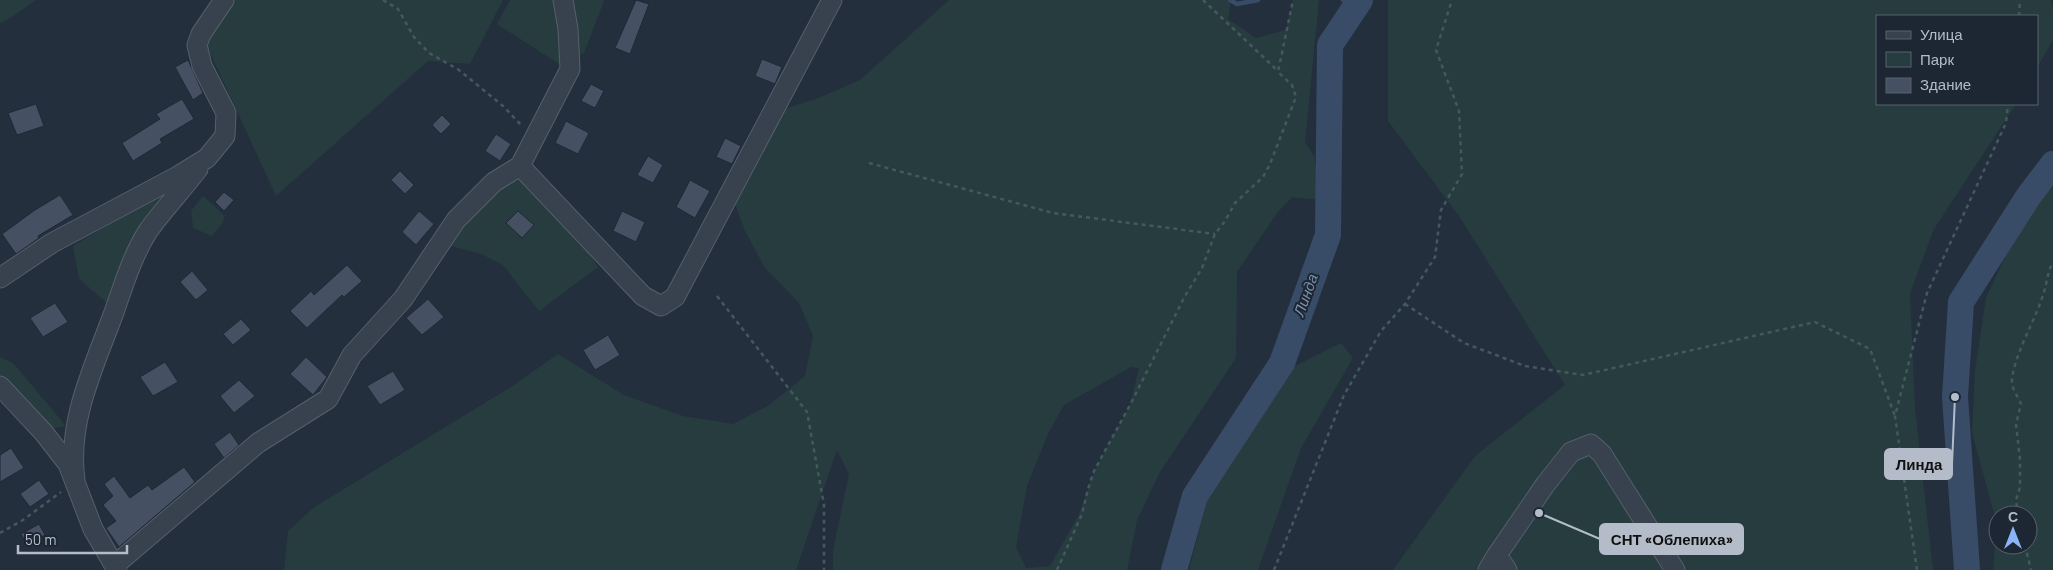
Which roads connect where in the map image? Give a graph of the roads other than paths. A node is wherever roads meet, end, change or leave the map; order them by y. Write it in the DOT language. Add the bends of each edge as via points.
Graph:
graph roads {
  1 [pos="224,0"];
  2 [pos="563,0"];
  3 [pos="832,0"];
  4 [pos="207,158"];
  5 [pos="520,166"];
  6 [pos="0,278"];
  7 [pos="0,386"];
  8 [pos="76,480"];
  9 [pos="1497,565"];
  10 [pos="116,568"];
  11 [pos="1675,570"];
  1 -- 4 [label="street" via="197,45 202,66 226,113 226,136"];
  2 -- 5 [label="street" via="570,69"];
  3 -- 5 [label="street" via="675,297 661,306 643,296"];
  4 -- 6 [label="street" via="52,243"];
  4 -- 8 [label="street" via="148,232 131,266 78,416 73,461"];
  5 -- 10 [label="street" via="494,182 456,220 403,300 352,355 328,399 258,443"];
  7 -- 8 [label="street" via="44,433"];
  8 -- 10 [label="street" via="93,530"];
  9 -- 11 [label="street" via="1545,485 1571,452 1591,444 1602,454"];
}
